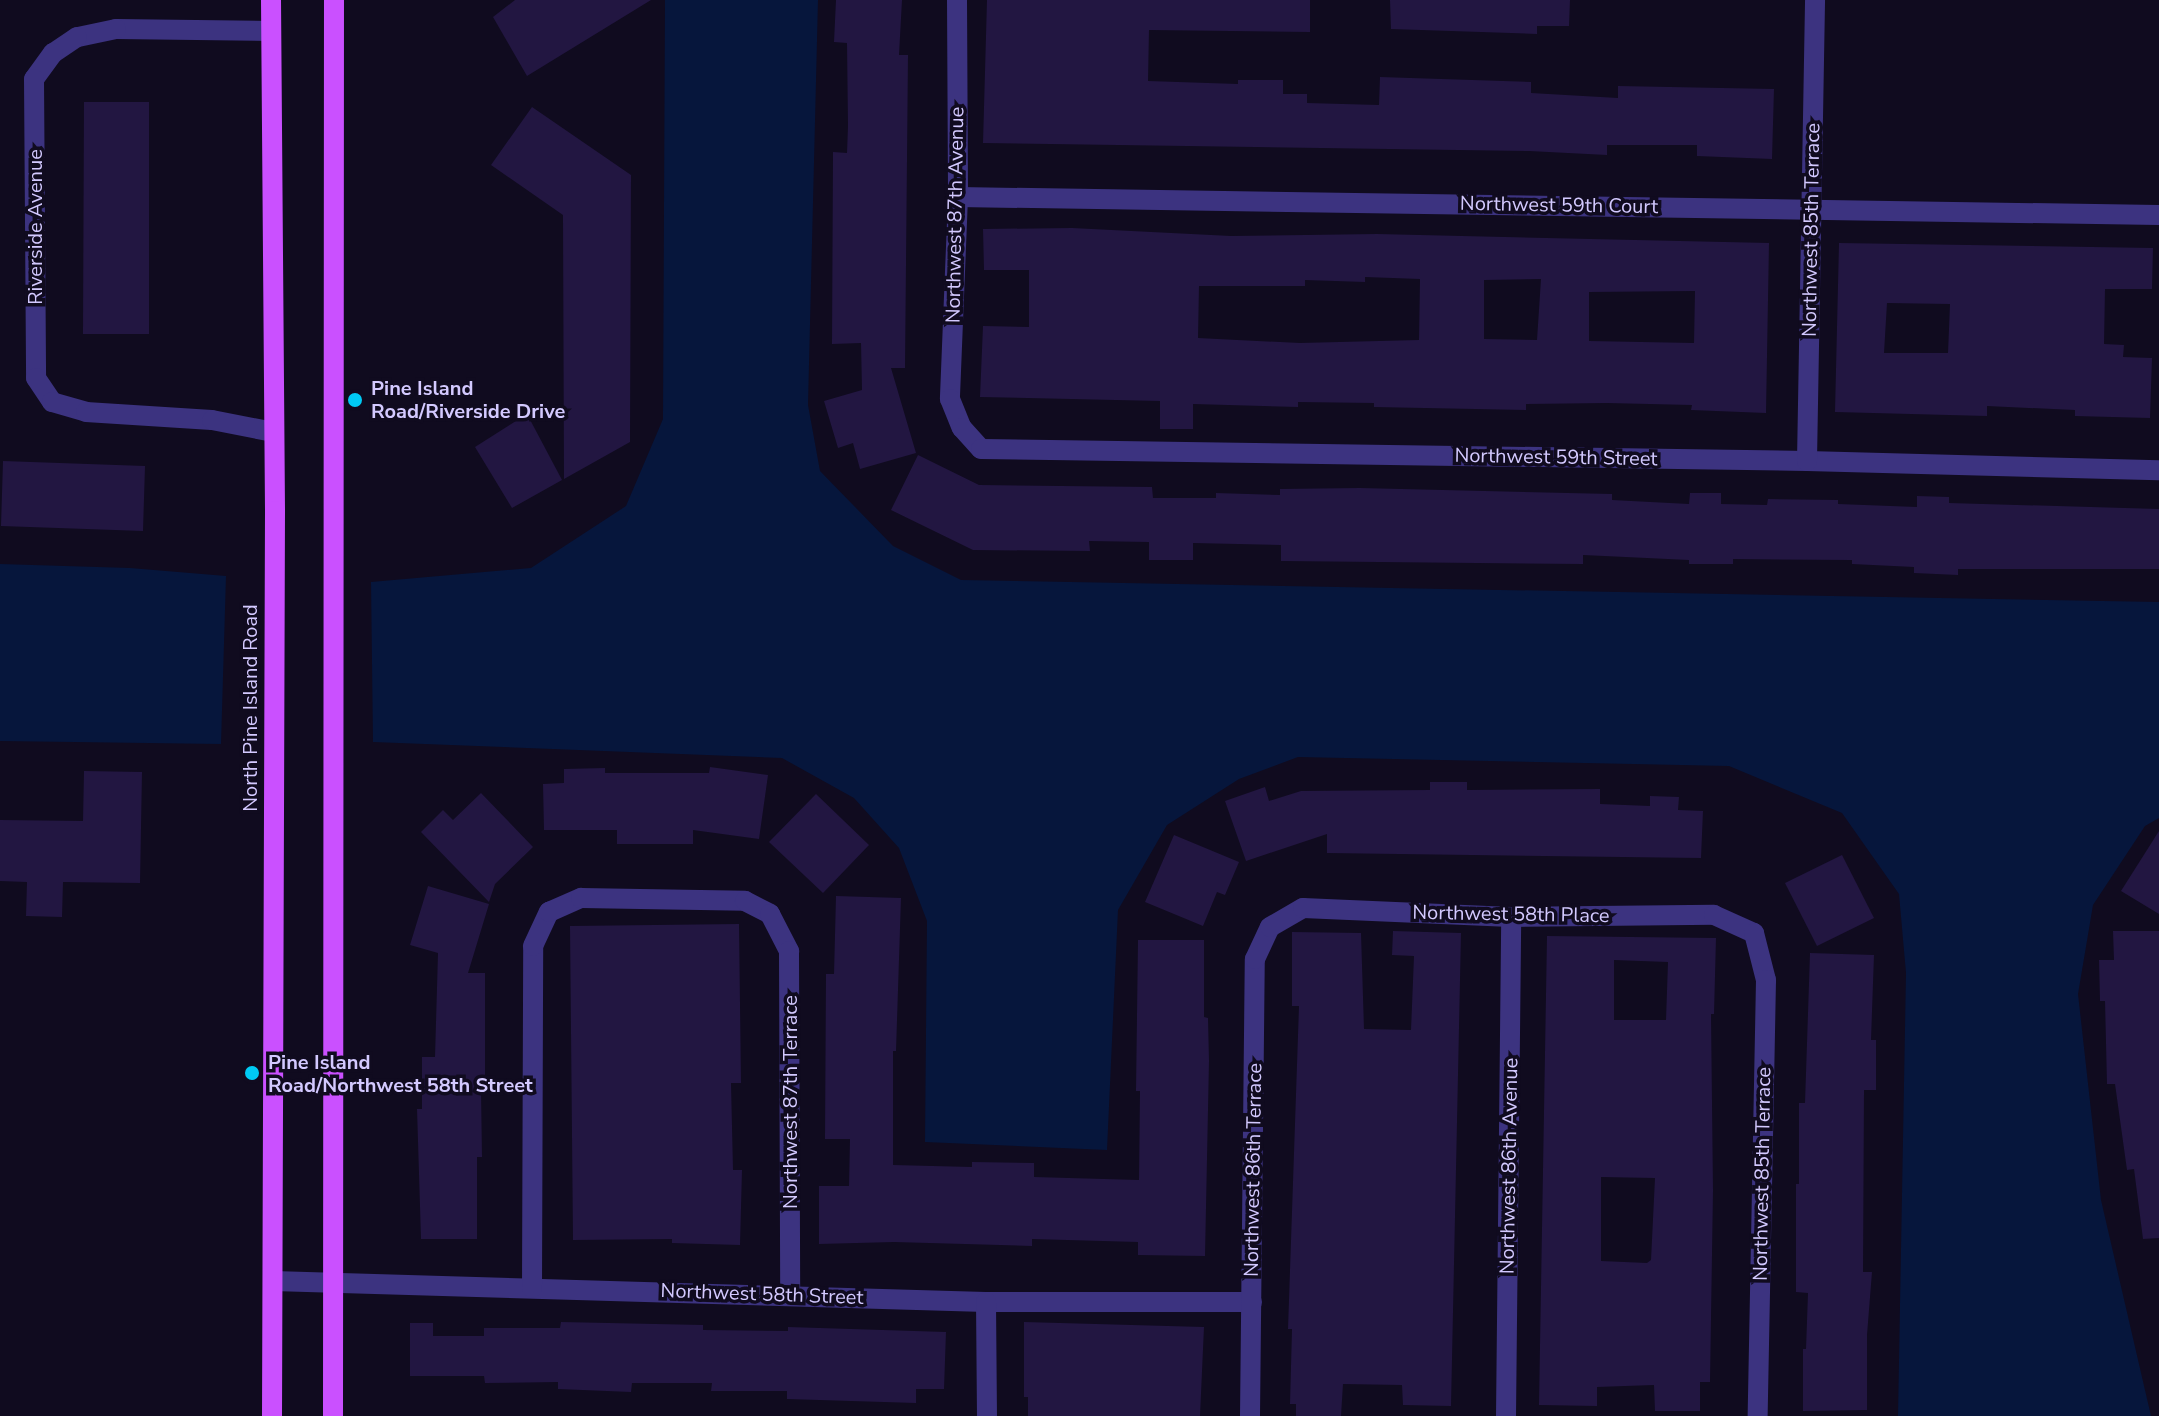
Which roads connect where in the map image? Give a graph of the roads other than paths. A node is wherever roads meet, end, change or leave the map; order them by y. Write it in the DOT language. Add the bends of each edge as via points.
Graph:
graph roads {
  1 [pos="271,0"];
  2 [pos="334,0"];
  3 [pos="957,0"];
  4 [pos="1815,0"];
  5 [pos="271,31"];
  6 [pos="958,197"];
  7 [pos="1811,209"];
  8 [pos="2159,215"];
  9 [pos="962,428"];
  10 [pos="273,432"];
  11 [pos="1807,461"];
  12 [pos="2159,470"];
  13 [pos="1511,917"];
  14 [pos="1270,927"];
  15 [pos="1754,933"];
  16 [pos="273,1281"];
  17 [pos="334,1281"];
  18 [pos="532,1288"];
  19 [pos="790,1294"];
  20 [pos="986,1302"];
  21 [pos="1252,1302"];
  22 [pos="272,1416"];
  23 [pos="333,1416"];
  24 [pos="987,1416"];
  25 [pos="1250,1416"];
  26 [pos="1506,1416"];
  27 [pos="1758,1416"];
  1 -- 5 [label="main road, North Pine Island Road"];
  2 -- 17 [label="main road"];
  3 -- 6 [label="street, Northwest 87th Avenue"];
  4 -- 7 [label="street, Northwest 85th Terrace"];
  5 -- 10 [label="main road, North Pine Island Road"];
  5 -- 10 [label="street, Riverside Avenue" via="116,29 77,37 53,53 34,79 36,378 52,402 86,412 164,416"];
  6 -- 7 [label="street, Northwest 59th Court"];
  6 -- 9 [label="street, Northwest 87th Avenue" via="950,399"];
  7 -- 8 [label="street, Northwest 59th Court"];
  7 -- 11 [label="street, Northwest 85th Terrace"];
  9 -- 11 [label="street, Northwest 59th Street" via="981,449"];
  10 -- 16 [label="main road, North Pine Island Road"];
  11 -- 12 [label="street, Northwest 59th Street"];
  13 -- 14 [label="street, Northwest 58th Place" via="1303,908"];
  13 -- 15 [label="street, Northwest 58th Place" via="1714,915"];
  13 -- 26 [label="street, Northwest 86th Avenue"];
  14 -- 21 [label="street, Northwest 86th Terrace" via="1255,959"];
  15 -- 27 [label="street, Northwest 85th Terrace" via="1766,980"];
  16 -- 17 [label="street, Northwest 58th Street"];
  16 -- 22 [label="main road, North Pine Island Road"];
  17 -- 18 [label="street, Northwest 58th Street"];
  17 -- 23 [label="main road"];
  18 -- 19 [label="street, Northwest 58th Street"];
  18 -- 19 [label="street, Northwest 87th Terrace" via="533,946 549,912 581,898 745,901 770,914 789,951"];
  19 -- 20 [label="street, Northwest 58th Street"];
  20 -- 21 [label="street, Northwest 58th Street"];
  20 -- 24 [label="street"];
  21 -- 25 [label="street, Northwest 86th Terrace"];
}
